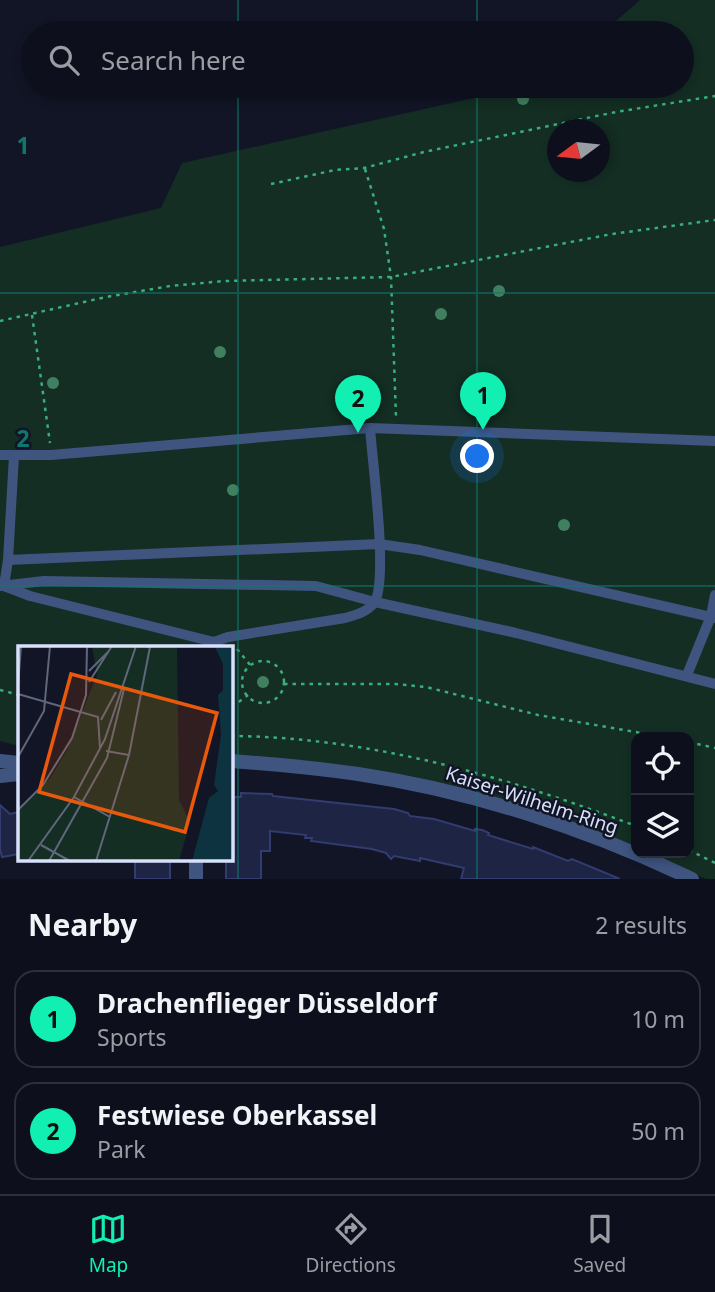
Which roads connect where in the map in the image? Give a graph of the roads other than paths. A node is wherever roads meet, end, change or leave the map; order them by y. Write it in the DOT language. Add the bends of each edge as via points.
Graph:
graph roads {
  1 [pos="370,428"];
  2 [pos="715,441"];
  3 [pos="0,455"];
  4 [pos="14,456"];
  5 [pos="379,544"];
  6 [pos="8,560"];
  7 [pos="2,586"];
  8 [pos="715,594"];
  9 [pos="375,602"];
  10 [pos="713,617"];
  11 [pos="211,645"];
  12 [pos="687,675"];
  13 [pos="715,684"];
  14 [pos="0,761"];
  15 [pos="233,761"];
  16 [pos="18,763"];
  17 [pos="18,774"];
  18 [pos="0,776"];
  19 [pos="692,879"];
  1 -- 2 [label="lane"];
  1 -- 4 [label="lane"];
  1 -- 5 [label="lane"];
  3 -- 4 [label="lane"];
  4 -- 6 [label="lane"];
  5 -- 6 [label="lane"];
  5 -- 9 [label="lane"];
  5 -- 10 [label="lane"];
  6 -- 7 [label="lane"];
  7 -- 9 [label="lane" via="56,581 316,586"];
  7 -- 11 [label="lane"];
  8 -- 10 [label="lane"];
  9 -- 11 [label="lane" via="345,618 228,637"];
  9 -- 12 [label="lane"];
  10 -- 12 [label="lane"];
  12 -- 13 [label="lane"];
  14 -- 16 [label="street"];
  15 -- 19 [label="street, Kaiser-Wilhelm-Ring" via="359,774 436,789 604,841"];
  17 -- 18 [label="street"];
}
